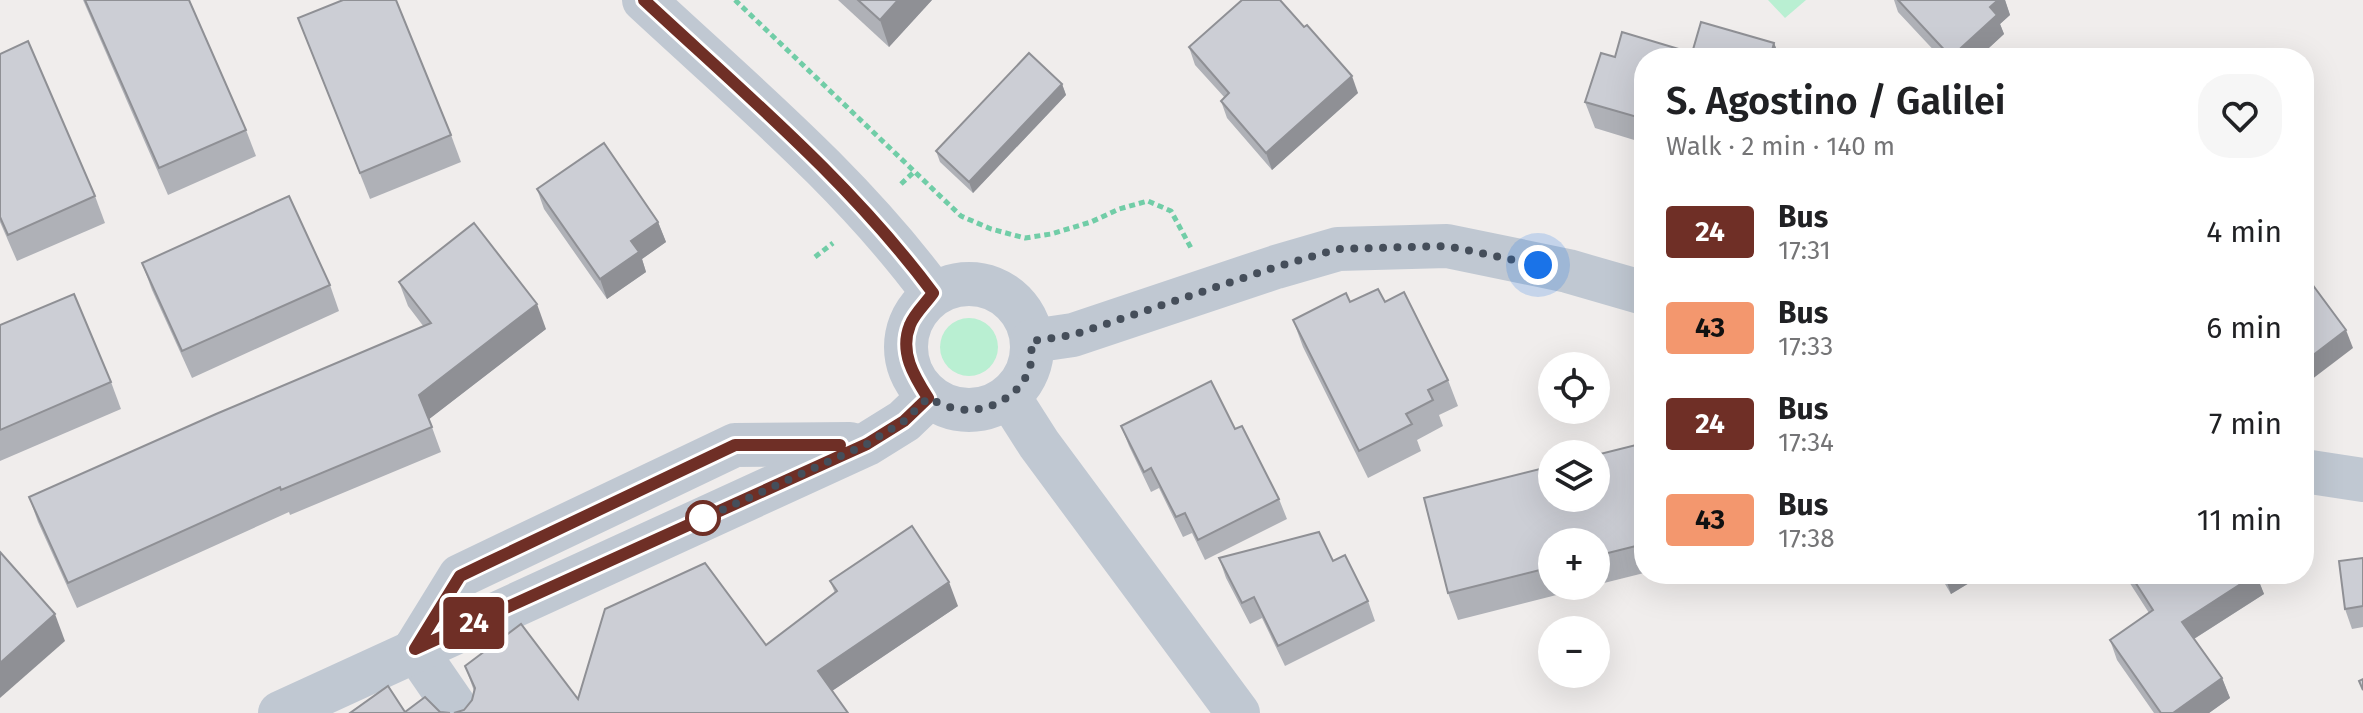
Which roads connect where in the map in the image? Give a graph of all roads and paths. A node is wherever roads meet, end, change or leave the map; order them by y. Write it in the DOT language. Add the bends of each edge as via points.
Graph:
graph roads {
  1 [pos="644,0"];
  2 [pos="735,0"];
  3 [pos="1196,259"];
  4 [pos="1634,290"];
  5 [pos="933,293"];
  6 [pos="1032,341"];
  7 [pos="1009,397"];
  8 [pos="928,398"];
  9 [pos="2314,473"];
  10 [pos="2363,480"];
  11 [pos="415,649"];
  12 [pos="280,713"];
  13 [pos="459,713"];
  14 [pos="1238,713"];
  1 -- 5 [label="street" via="797,140"];
  2 -- 3 [label="path" via="961,216 1025,238 1148,201 1171,211"];
  4 -- 6 [label="street" via="1447,246 1338,249 1073,335"];
  5 -- 6 [label="street" via="962,284 984,285 1004,294 1021,309"];
  5 -- 8 [label="street" via="910,324 906,347 911,370"];
  6 -- 7 [label="street" via="1030,366"];
  7 -- 8 [label="street" via="974,410"];
  7 -- 14 [label="street"];
  8 -- 11 [label="street" via="867,444"];
  9 -- 10 [label="street"];
  11 -- 12 [label="street"];
  11 -- 13 [label="street"];
}
